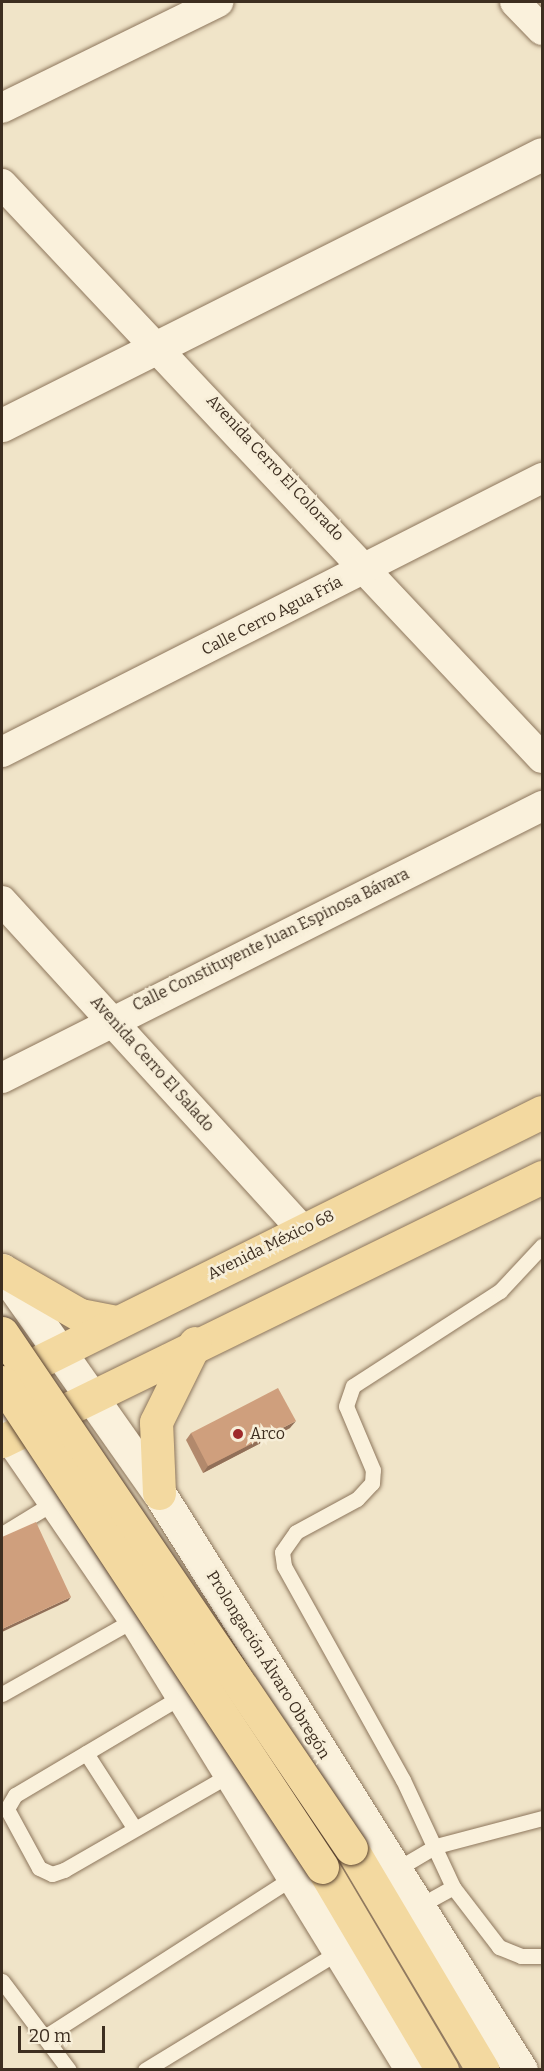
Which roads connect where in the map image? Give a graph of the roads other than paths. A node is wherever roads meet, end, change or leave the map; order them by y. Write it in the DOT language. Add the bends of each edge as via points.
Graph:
graph roads {
  1 [pos="218,2"];
  2 [pos="515,2"];
  3 [pos="543,30"];
  4 [pos="2,108"];
  5 [pos="543,154"];
  6 [pos="2,184"];
  7 [pos="161,346"];
  8 [pos="2,425"];
  9 [pos="543,478"];
  10 [pos="368,568"];
  11 [pos="2,752"];
  12 [pos="543,758"];
  13 [pos="543,806"];
  14 [pos="2,902"];
  15 [pos="112,1018"];
  16 [pos="2,1078"];
  17 [pos="543,1112"];
  18 [pos="543,1177"];
  19 [pos="301,1229"];
  20 [pos="543,1246"];
  21 [pos="2,1270"];
  22 [pos="117,1322"];
  23 [pos="2,1333"];
  24 [pos="195,1343"];
  25 [pos="58,1351"];
  26 [pos="2,1381"];
  27 [pos="90,1395"];
  28 [pos="4,1435"];
  29 [pos="159,1493"];
  30 [pos="56,1501"];
  31 [pos="2,1534"];
  32 [pos="135,1619"];
  33 [pos="2,1694"];
  34 [pos="182,1696"];
  35 [pos="86,1753"];
  36 [pos="231,1774"];
  37 [pos="543,1818"];
  38 [pos="135,1829"];
  39 [pos="436,1846"];
  40 [pos="397,1869"];
  41 [pos="308,1872"];
  42 [pos="453,1887"];
  43 [pos="419,1906"];
  44 [pos="340,1951"];
  45 [pos="543,1956"];
  46 [pos="2,1981"];
  47 [pos="46,2036"];
  48 [pos="156,2067"];
  49 [pos="69,2070"];
  50 [pos="412,2070"];
  51 [pos="442,2070"];
  52 [pos="483,2070"];
  53 [pos="521,2070"];
  1 -- 4 [label="street"];
  2 -- 3 [label="street"];
  5 -- 7 [label="main road"];
  6 -- 7 [label="street, Avenida Cerro El Colorado"];
  7 -- 8 [label="main road"];
  7 -- 10 [label="street, Avenida Cerro El Colorado"];
  9 -- 10 [label="street, Calle Cerro Agua Fría"];
  10 -- 11 [label="street, Calle Cerro Agua Fría"];
  10 -- 12 [label="street, Avenida Cerro El Colorado"];
  13 -- 15 [label="street, Calle Constituyente Juan Espinosa Bávara"];
  14 -- 15 [label="street, Avenida Cerro El Salado"];
  15 -- 16 [label="street, Calle Constituyente Juan Espinosa Bávara"];
  15 -- 19 [label="street, Avenida Cerro El Salado"];
  17 -- 19 [label="main road, Avenida México 68"];
  18 -- 24 [label="main road"];
  19 -- 22 [label="main road, Avenida México 68"];
  20 -- 39 [label="lane" via="500,1291 353,1386 346,1406 373,1470 372,1483 365,1494 296,1532 283,1545 284,1566"];
  21 -- 22 [label="main road" via="72,1311"];
  21 -- 25 [label="main road, Prolongación Álvaro Obregón"];
  22 -- 25 [label="main road, Avenida México 68"];
  23 -- 52 [label="main road, Prolongación Álvaro Obregón, bridge" via="351,1848"];
  24 -- 27 [label="main road"];
  24 -- 29 [label="main road" via="156,1422"];
  25 -- 26 [label="main road, Avenida México 68"];
  25 -- 27 [label="main road, Prolongación Álvaro Obregón"];
  26 -- 41 [label="main road, bridge"];
  27 -- 28 [label="main road"];
  27 -- 29 [label="main road, Prolongación Álvaro Obregón"];
  28 -- 30 [label="main road"];
  29 -- 40 [label="main road, Prolongación Álvaro Obregón"];
  30 -- 31 [label="lane"];
  30 -- 32 [label="main road"];
  32 -- 33 [label="lane"];
  32 -- 34 [label="main road"];
  34 -- 35 [label="lane"];
  34 -- 36 [label="main road"];
  35 -- 38 [label="lane"];
  35 -- 38 [label="lane" via="15,1795 6,1809 39,1868 52,1874 64,1870"];
  36 -- 38 [label="lane"];
  36 -- 41 [label="main road"];
  37 -- 39 [label="lane"];
  39 -- 40 [label="lane"];
  39 -- 42 [label="lane"];
  40 -- 43 [label="main road, Prolongación Álvaro Obregón"];
  41 -- 44 [label="main road"];
  41 -- 47 [label="lane"];
  41 -- 51 [label="main road"];
  42 -- 43 [label="lane"];
  42 -- 45 [label="lane" via="500,1947 521,1956"];
  43 -- 53 [label="main road, Prolongación Álvaro Obregón"];
  44 -- 48 [label="lane"];
  44 -- 50 [label="main road"];
  46 -- 47 [label="lane"];
  47 -- 49 [label="lane"];
}
